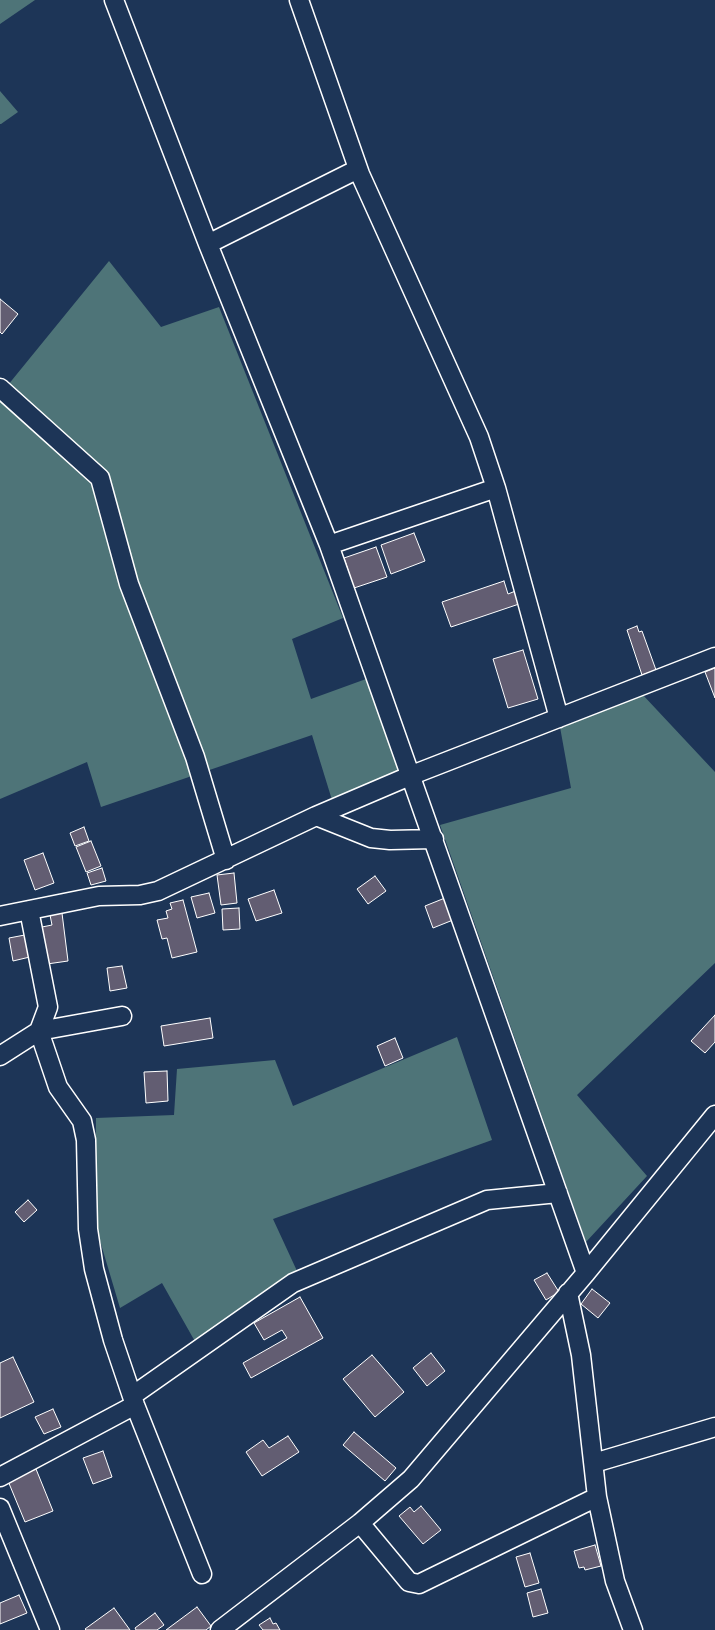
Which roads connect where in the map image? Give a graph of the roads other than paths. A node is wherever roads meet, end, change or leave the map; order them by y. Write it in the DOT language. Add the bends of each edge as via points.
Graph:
graph roads {
  1 [pos="114,0"];
  2 [pos="298,0"];
  3 [pos="358,168"];
  4 [pos="208,244"];
  5 [pos="0,388"];
  6 [pos="496,488"];
  7 [pos="329,544"];
  8 [pos="715,657"];
  9 [pos="559,718"];
  10 [pos="412,775"];
  11 [pos="316,816"];
  12 [pos="434,839"];
  13 [pos="226,860"];
  14 [pos="29,910"];
  15 [pos="0,916"];
  16 [pos="122,1016"];
  17 [pos="39,1031"];
  18 [pos="0,1056"];
  19 [pos="715,1115"];
  20 [pos="558,1193"];
  21 [pos="586,1273"];
  22 [pos="568,1293"];
  23 [pos="134,1401"];
  24 [pos="715,1427"];
  25 [pos="594,1463"];
  26 [pos="0,1477"];
  27 [pos="597,1497"];
  28 [pos="0,1508"];
  29 [pos="360,1523"];
  30 [pos="202,1574"];
  31 [pos="50,1630"];
  32 [pos="220,1630"];
  33 [pos="633,1630"];
  1 -- 4 [label="street"];
  2 -- 3 [label="street"];
  3 -- 4 [label="street"];
  3 -- 6 [label="street" via="479,437"];
  4 -- 7 [label="street"];
  5 -- 13 [label="street" via="100,478 128,584 195,757"];
  6 -- 7 [label="street"];
  6 -- 9 [label="street"];
  7 -- 10 [label="street"];
  8 -- 9 [label="street"];
  9 -- 10 [label="street"];
  10 -- 11 [label="street"];
  10 -- 12 [label="street"];
  11 -- 12 [label="street" via="371,838"];
  11 -- 13 [label="street"];
  12 -- 20 [label="street"];
  13 -- 14 [label="street" via="140,895 99,896"];
  14 -- 15 [label="street"];
  14 -- 17 [label="street" via="48,1007"];
  16 -- 17 [label="street"];
  17 -- 18 [label="street"];
  17 -- 23 [label="street" via="58,1087 82,1121 86,1140 88,1229 94,1270"];
  19 -- 21 [label="street"];
  20 -- 21 [label="street"];
  20 -- 23 [label="street" via="487,1200 293,1283"];
  21 -- 22 [label="street"];
  22 -- 25 [label="street" via="581,1355"];
  22 -- 29 [label="street" via="411,1479"];
  23 -- 26 [label="street"];
  23 -- 30 [label="street"];
  24 -- 25 [label="street"];
  25 -- 27 [label="street"];
  27 -- 29 [label="street" via="419,1584 409,1582"];
  27 -- 33 [label="street" via="615,1580"];
  28 -- 31 [label="street"];
  29 -- 32 [label="street"];
}
